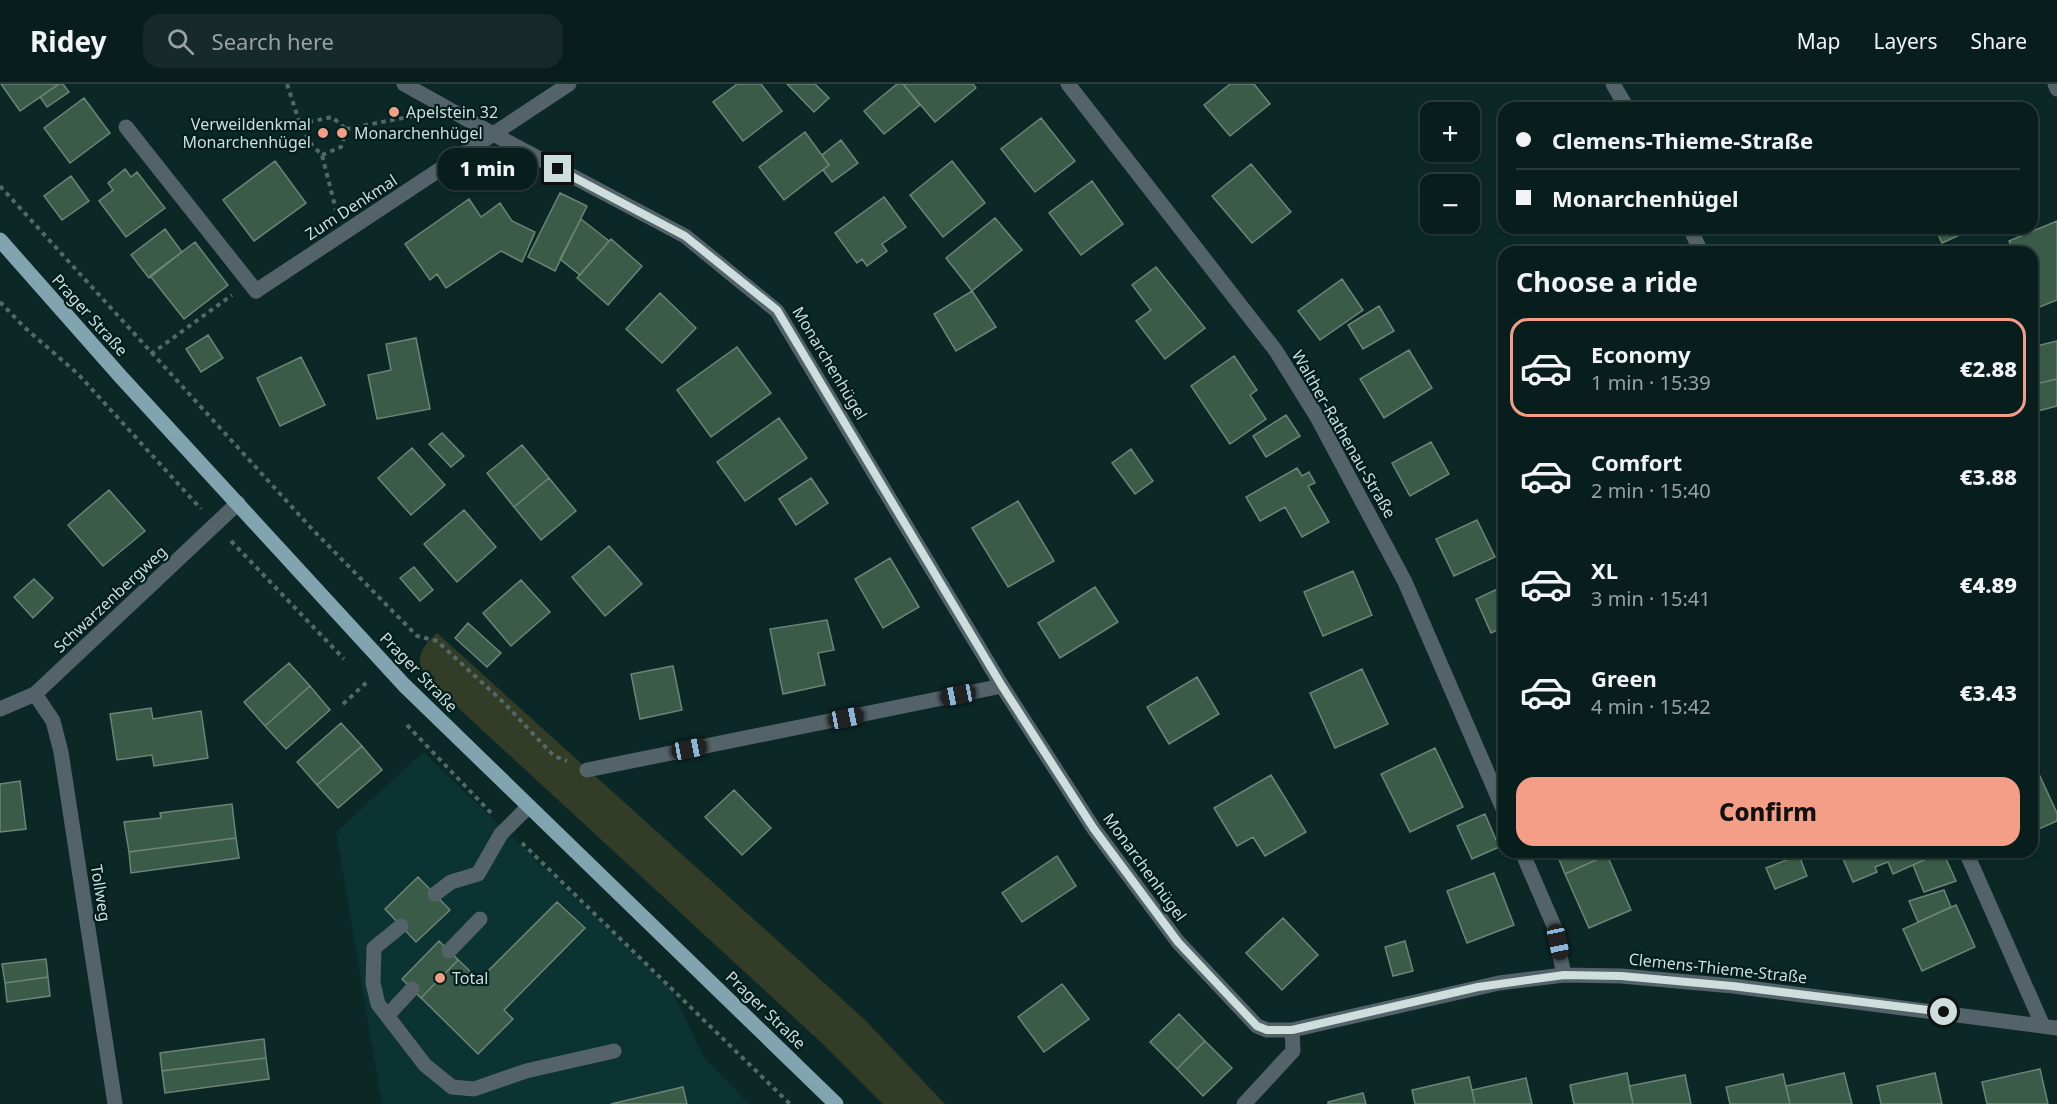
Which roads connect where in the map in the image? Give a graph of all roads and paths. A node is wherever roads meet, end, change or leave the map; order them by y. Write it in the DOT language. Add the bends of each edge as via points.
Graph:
graph roads {
  1 [pos="287,84"];
  2 [pos="404,84"];
  3 [pos="569,84"];
  4 [pos="1068,84"];
  5 [pos="1614,84"];
  6 [pos="2055,84"];
  7 [pos="2057,89"];
  8 [pos="1624,102"];
  9 [pos="447,109"];
  10 [pos="300,124"];
  11 [pos="126,127"];
  12 [pos="346,129"];
  13 [pos="495,135"];
  14 [pos="322,155"];
  15 [pos="0,186"];
  16 [pos="342,234"];
  17 [pos="0,240"];
  18 [pos="256,291"];
  19 [pos="0,302"];
  20 [pos="151,354"];
  21 [pos="238,503"];
  22 [pos="215,524"];
  23 [pos="367,682"];
  24 [pos="1002,686"];
  25 [pos="35,694"];
  26 [pos="343,704"];
  27 [pos="0,709"];
  28 [pos="587,770"];
  29 [pos="1498,797"];
  30 [pos="528,807"];
  31 [pos="1525,858"];
  32 [pos="1969,858"];
  33 [pos="435,894"];
  34 [pos="480,920"];
  35 [pos="401,926"];
  36 [pos="449,951"];
  37 [pos="1564,975"];
  38 [pos="412,989"];
  39 [pos="387,1016"];
  40 [pos="2050,1027"];
  41 [pos="1292,1030"];
  42 [pos="614,1051"];
  43 [pos="115,1104"];
  44 [pos="836,1104"];
  45 [pos="1244,1104"];
  1 -- 10 [label="path"];
  2 -- 9 [label="street, Monarchenhügel"];
  3 -- 13 [label="street, Zum Denkmal"];
  4 -- 29 [label="street, Walther-Rathenau-Straße" via="1276,351 1317,417 1405,582"];
  5 -- 8 [label="street"];
  6 -- 7 [label="street"];
  9 -- 12 [label="path"];
  9 -- 13 [label="street, Monarchenhügel"];
  10 -- 12 [label="path" via="332,117"];
  10 -- 14 [label="path"];
  11 -- 18 [label="street"];
  12 -- 14 [label="path" via="341,147"];
  13 -- 16 [label="street, Zum Denkmal"];
  13 -- 24 [label="street, Monarchenhügel" via="685,236 777,310"];
  14 -- 16 [label="path"];
  15 -- 20 [label="path"];
  16 -- 18 [label="street, Zum Denkmal"];
  17 -- 21 [label="main road, Prager Straße"];
  18 -- 20 [label="path" via="236,293"];
  19 -- 22 [label="path" via="78,374"];
  20 -- 28 [label="path" via="417,636 437,641 555,756"];
  21 -- 22 [label="street, Schwarzenbergweg"];
  21 -- 30 [label="main road, Prager Straße" via="404,685"];
  22 -- 25 [label="street, Schwarzenbergweg"];
  23 -- 26 [label="path"];
  24 -- 28 [label="street"];
  24 -- 41 [label="street, Monarchenhügel" via="1094,829 1178,942 1257,1026"];
  25 -- 27 [label="street, Schwarzenbergweg"];
  25 -- 43 [label="street, Tollweg" via="53,721 61,752"];
  30 -- 33 [label="street" via="501,834 478,874 451,882"];
  30 -- 44 [label="main road, Prager Straße"];
  31 -- 37 [label="street" via="1554,926"];
  32 -- 40 [label="street"];
  34 -- 36 [label="street"];
  35 -- 39 [label="street" via="374,948 373,982 378,1004"];
  37 -- 40 [label="street, Clemens-Thieme-Straße" via="1732,986"];
  37 -- 41 [label="street, Clemens-Thieme-Straße" via="1478,987"];
  38 -- 39 [label="street"];
  39 -- 42 [label="street" via="425,1065 452,1087 474,1089 526,1071"];
  41 -- 45 [label="street" via="1293,1051"];
}
